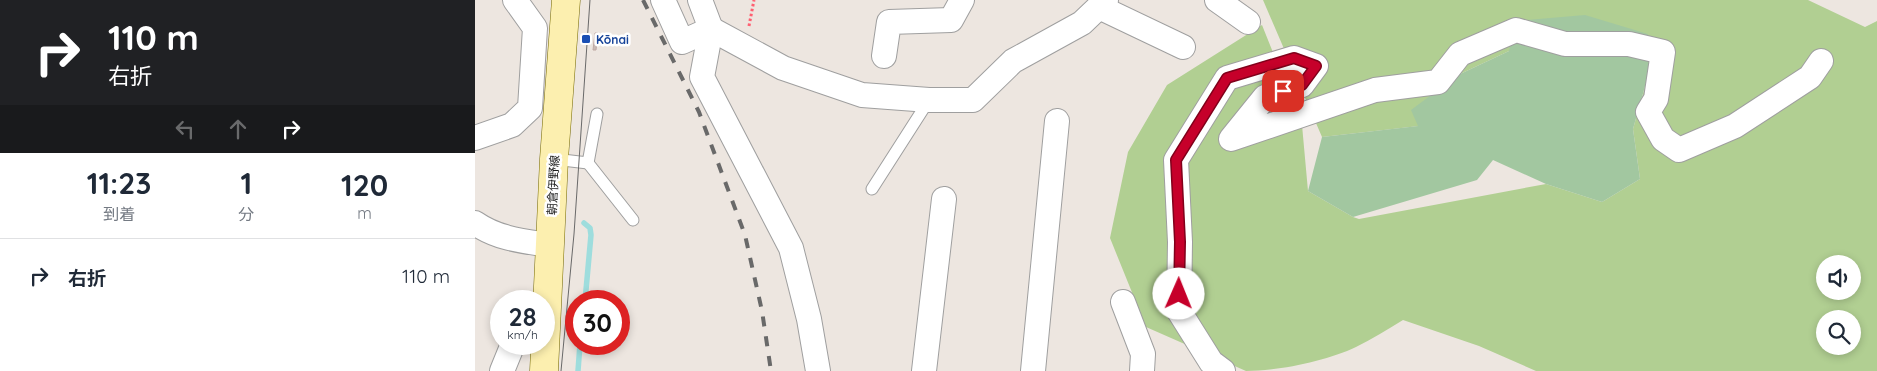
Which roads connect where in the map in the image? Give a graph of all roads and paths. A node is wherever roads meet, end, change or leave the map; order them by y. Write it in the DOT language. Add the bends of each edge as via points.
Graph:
graph roads {
  1 [pos="515,0"];
  2 [pos="566,0"];
  3 [pos="663,0"];
  4 [pos="700,0"];
  5 [pos="962,0"];
  6 [pos="1217,0"];
  7 [pos="1103,3"];
  8 [pos="1248,22"];
  9 [pos="711,30"];
  10 [pos="1183,47"];
  11 [pos="884,56"];
  12 [pos="1821,61"];
  13 [pos="929,100"];
  14 [pos="597,114"];
  15 [pos="1057,120"];
  16 [pos="475,138"];
  17 [pos="554,159"];
  18 [pos="589,163"];
  19 [pos="872,189"];
  20 [pos="944,199"];
  21 [pos="633,220"];
  22 [pos="475,223"];
  23 [pos="550,245"];
  24 [pos="548,275"];
  25 [pos="540,290"];
  26 [pos="1123,302"];
  27 [pos="509,355"];
  28 [pos="502,371"];
  29 [pos="543,371"];
  30 [pos="818,371"];
  31 [pos="924,371"];
  32 [pos="1033,371"];
  33 [pos="1142,371"];
  34 [pos="1223,371"];
  1 -- 16 [label="street" via="535,28 530,108 513,125"];
  2 -- 17 [label="main road, 朝倉伊野線"];
  3 -- 9 [label="street" via="682,42"];
  4 -- 9 [label="street"];
  5 -- 11 [label="street" via="951,20 889,22"];
  6 -- 8 [label="street"];
  7 -- 10 [label="street"];
  7 -- 13 [label="street" via="1082,23 1013,62 973,100"];
  9 -- 13 [label="street" via="783,68 862,95"];
  9 -- 30 [label="street" via="701,77 791,248"];
  12 -- 34 [label="street" via="1810,77 1735,126 1679,150 1663,139 1648,112 1656,99 1663,52 1629,44 1565,44 1516,30 1460,54 1439,82 1375,90 1231,139 1265,97 1302,85 1316,66 1294,58 1227,78 1176,160 1179,311 1211,362"];
  13 -- 19 [label="lane"];
  14 -- 18 [label="lane"];
  15 -- 32 [label="street"];
  17 -- 18 [label="lane"];
  17 -- 23 [label="main road, 朝倉伊野線"];
  18 -- 21 [label="lane"];
  20 -- 31 [label="street"];
  22 -- 23 [label="street" via="509,239"];
  23 -- 24 [label="main road, 朝倉伊野線"];
  24 -- 25 [label="street"];
  24 -- 29 [label="main road, 朝倉伊野線"];
  26 -- 33 [label="street" via="1143,354"];
  27 -- 28 [label="street"];
}
